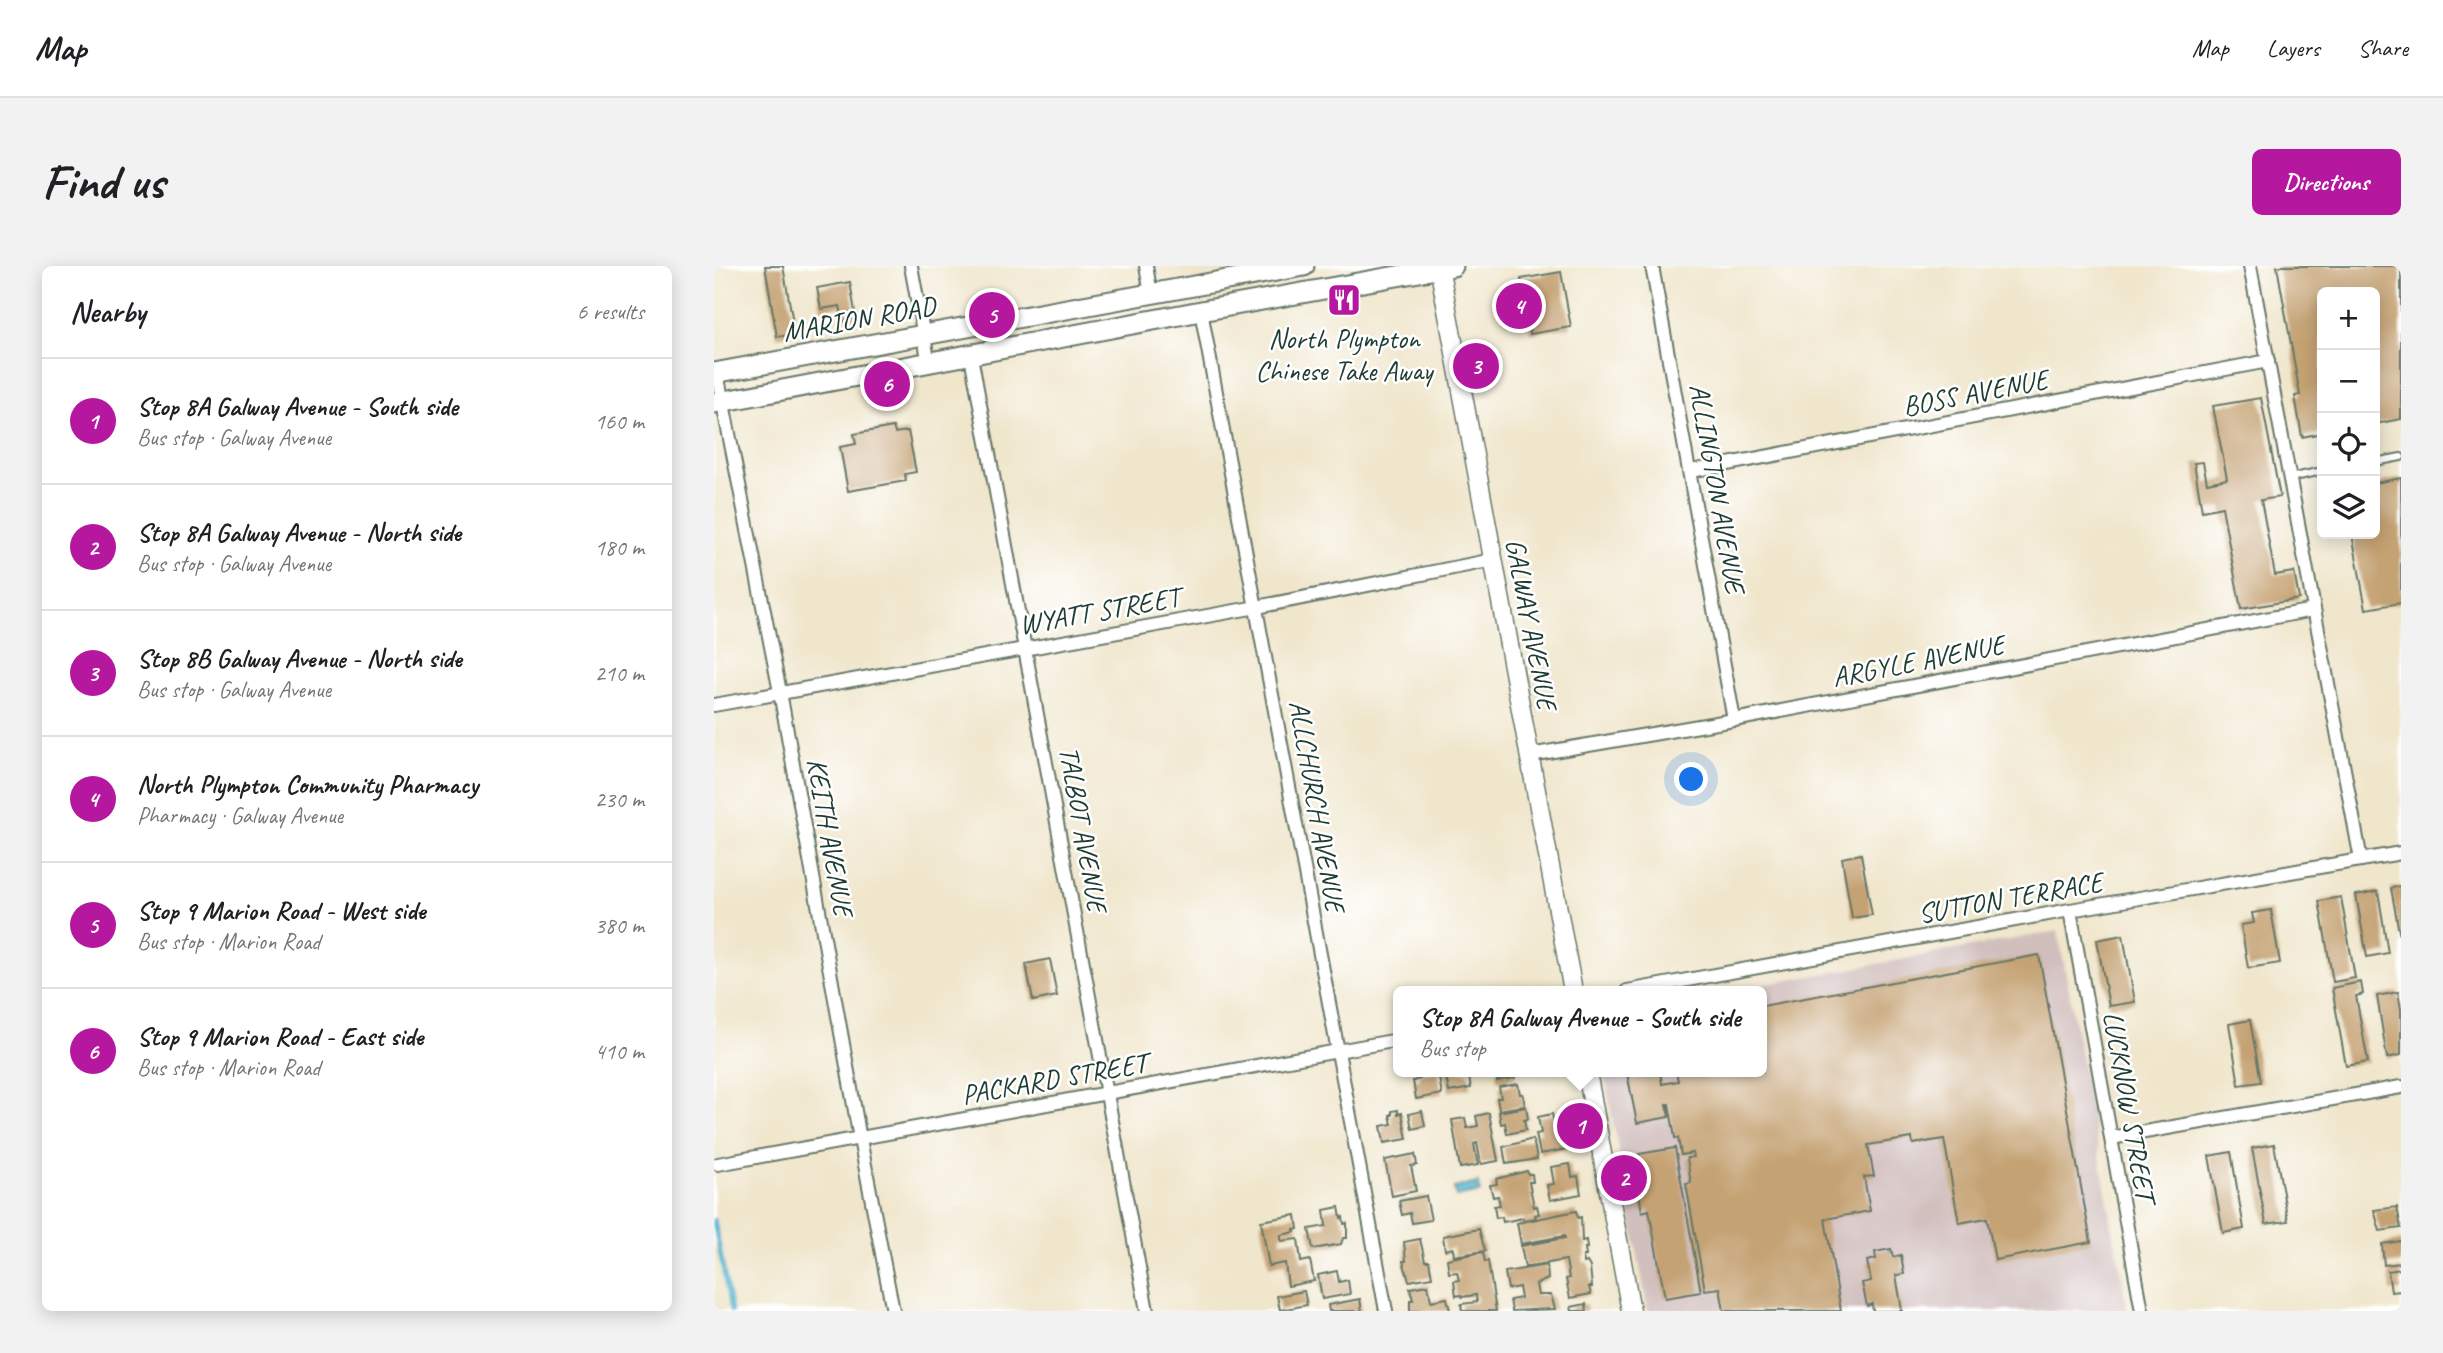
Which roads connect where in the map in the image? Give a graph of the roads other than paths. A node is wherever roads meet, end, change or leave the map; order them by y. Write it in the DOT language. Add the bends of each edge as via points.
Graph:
graph roads {
  1 [pos="911,266"];
  2 [pos="1146,266"];
  3 [pos="1304,266"];
  4 [pos="1652,266"];
  5 [pos="2250,266"];
  6 [pos="1444,267"];
  7 [pos="1151,295"];
  8 [pos="1201,311"];
  9 [pos="924,335"];
  10 [pos="971,356"];
  11 [pos="2268,361"];
  12 [pos="929,364"];
  13 [pos="716,373"];
  14 [pos="718,403"];
  15 [pos="2401,457"];
  16 [pos="2380,460"];
  17 [pos="1691,471"];
  18 [pos="2317,472"];
  19 [pos="2289,478"];
  20 [pos="1493,560"];
  21 [pos="1256,607"];
  22 [pos="2314,610"];
  23 [pos="1026,648"];
  24 [pos="780,692"];
  25 [pos="714,705"];
  26 [pos="1734,720"];
  27 [pos="1530,755"];
  28 [pos="2401,853"];
  29 [pos="2361,860"];
  30 [pos="2070,910"];
  31 [pos="1572,986"];
  32 [pos="1655,986"];
  33 [pos="1393,1041"];
  34 [pos="1338,1051"];
  35 [pos="1588,1077"];
  36 [pos="2401,1087"];
  37 [pos="1107,1093"];
  38 [pos="2111,1138"];
  39 [pos="860,1139"];
  40 [pos="718,1164"];
  41 [pos="893,1311"];
  42 [pos="1147,1311"];
  43 [pos="1386,1311"];
  44 [pos="1631,1311"];
  45 [pos="2142,1311"];
  1 -- 9 [label="street"];
  2 -- 7 [label="street"];
  3 -- 7 [label="main road, MARION ROAD"];
  4 -- 17 [label="street, ALLINGTON AVENUE"];
  5 -- 11 [label="street"];
  6 -- 8 [label="main road, MARION ROAD"];
  6 -- 20 [label="street, GALWAY AVENUE"];
  7 -- 9 [label="main road, MARION ROAD"];
  8 -- 10 [label="main road, MARION ROAD"];
  8 -- 21 [label="street, ALLCHURCH AVENUE"];
  9 -- 12 [label="street"];
  9 -- 13 [label="main road, MARION ROAD"];
  10 -- 12 [label="main road, MARION ROAD"];
  10 -- 23 [label="street, TALBOT AVENUE"];
  11 -- 17 [label="street, BOSS AVENUE"];
  11 -- 19 [label="street"];
  12 -- 14 [label="main road, MARION ROAD"];
  13 -- 14 [label="street, KEITH AVENUE"];
  14 -- 24 [label="street, KEITH AVENUE"];
  15 -- 16 [label="lane"];
  17 -- 26 [label="street, ALLINGTON AVENUE"];
  18 -- 19 [label="lane"];
  19 -- 22 [label="street"];
  20 -- 21 [label="street, WYATT STREET"];
  20 -- 27 [label="street, GALWAY AVENUE"];
  21 -- 23 [label="street, WYATT STREET"];
  21 -- 34 [label="street, ALLCHURCH AVENUE"];
  22 -- 26 [label="street, ARGYLE AVENUE"];
  22 -- 29 [label="street"];
  23 -- 24 [label="street, WYATT STREET"];
  23 -- 37 [label="street, TALBOT AVENUE"];
  24 -- 25 [label="street, WYATT STREET"];
  24 -- 39 [label="street, KEITH AVENUE"];
  26 -- 27 [label="street, ARGYLE AVENUE"];
  27 -- 31 [label="street, GALWAY AVENUE"];
  28 -- 29 [label="street, SUTTON TERRACE"];
  29 -- 30 [label="street, SUTTON TERRACE"];
  30 -- 32 [label="street, SUTTON TERRACE"];
  30 -- 38 [label="street, LUCKNOW STREET"];
  33 -- 34 [label="street, PACKARD STREET"];
  34 -- 37 [label="street, PACKARD STREET"];
  34 -- 43 [label="street, ALLCHURCH AVENUE"];
  35 -- 44 [label="street"];
  36 -- 38 [label="street"];
  37 -- 39 [label="street, PACKARD STREET"];
  37 -- 42 [label="street, TALBOT AVENUE"];
  38 -- 45 [label="street, LUCKNOW STREET"];
  39 -- 40 [label="street, PACKARD STREET"];
  39 -- 41 [label="street, KEITH AVENUE"];
}
